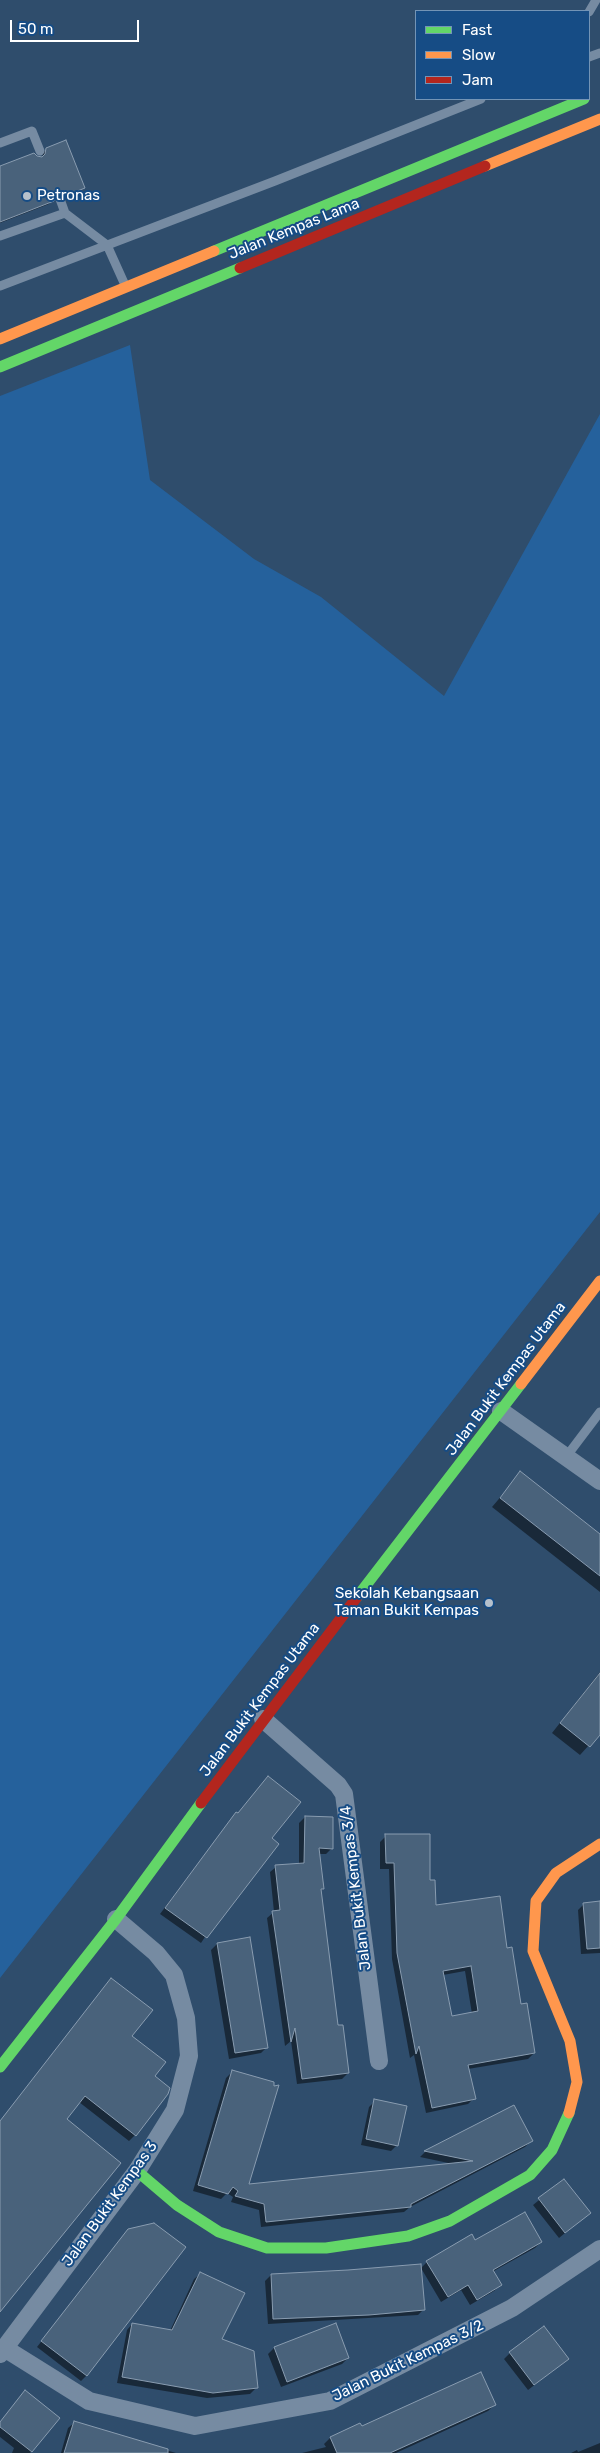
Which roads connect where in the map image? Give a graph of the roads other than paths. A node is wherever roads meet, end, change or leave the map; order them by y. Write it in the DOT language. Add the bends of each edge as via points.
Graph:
graph roads {
  1 [pos="582,100"];
  2 [pos="462,102"];
  3 [pos="600,119"];
  4 [pos="0,143"];
  5 [pos="40,150"];
  6 [pos="60,199"];
  7 [pos="65,213"];
  8 [pos="0,236"];
  9 [pos="107,245"];
  10 [pos="0,286"];
  11 [pos="126,287"];
  12 [pos="0,339"];
  13 [pos="0,367"];
  14 [pos="600,1280"];
  15 [pos="501,1411"];
  16 [pos="600,1412"];
  17 [pos="566,1457"];
  18 [pos="600,1481"];
  19 [pos="263,1719"];
  20 [pos="600,1844"];
  21 [pos="116,1919"];
  22 [pos="379,2061"];
  23 [pos="0,2067"];
  24 [pos="138,2171"];
  25 [pos="600,2249"];
  26 [pos="2,2351"];
  1 -- 11 [label="street, Jalan Kempas Lama"];
  2 -- 9 [label="lane" via="275,181"];
  3 -- 13 [label="street, Jalan Kempas Lama"];
  4 -- 5 [label="lane" via="32,131"];
  6 -- 7 [label="lane"];
  7 -- 8 [label="lane"];
  7 -- 9 [label="lane"];
  9 -- 10 [label="lane"];
  9 -- 11 [label="lane"];
  11 -- 12 [label="street, Jalan Kempas Lama"];
  14 -- 15 [label="street, Jalan Bukit Kempas Utama"];
  15 -- 17 [label="street"];
  15 -- 19 [label="street, Jalan Bukit Kempas Utama"];
  16 -- 17 [label="lane"];
  17 -- 18 [label="street"];
  19 -- 21 [label="street, Jalan Bukit Kempas Utama"];
  19 -- 22 [label="street, Jalan Bukit Kempas 3/4" via="338,1785 344,1794"];
  20 -- 24 [label="street" via="556,1873 536,1901 533,1951 570,2041 577,2082 568,2119 552,2150 530,2175 450,2222 408,2236 326,2248 267,2248 219,2232 177,2205"];
  21 -- 23 [label="street, Jalan Bukit Kempas Utama"];
  21 -- 24 [label="street, Jalan Bukit Kempas 3" via="156,1952 174,1975 186,2018 189,2056 175,2110"];
  24 -- 26 [label="street, Jalan Bukit Kempas 3"];
  25 -- 26 [label="street, Jalan Bukit Kempas 3/2" via="512,2308 330,2401 195,2426 89,2401"];
}
